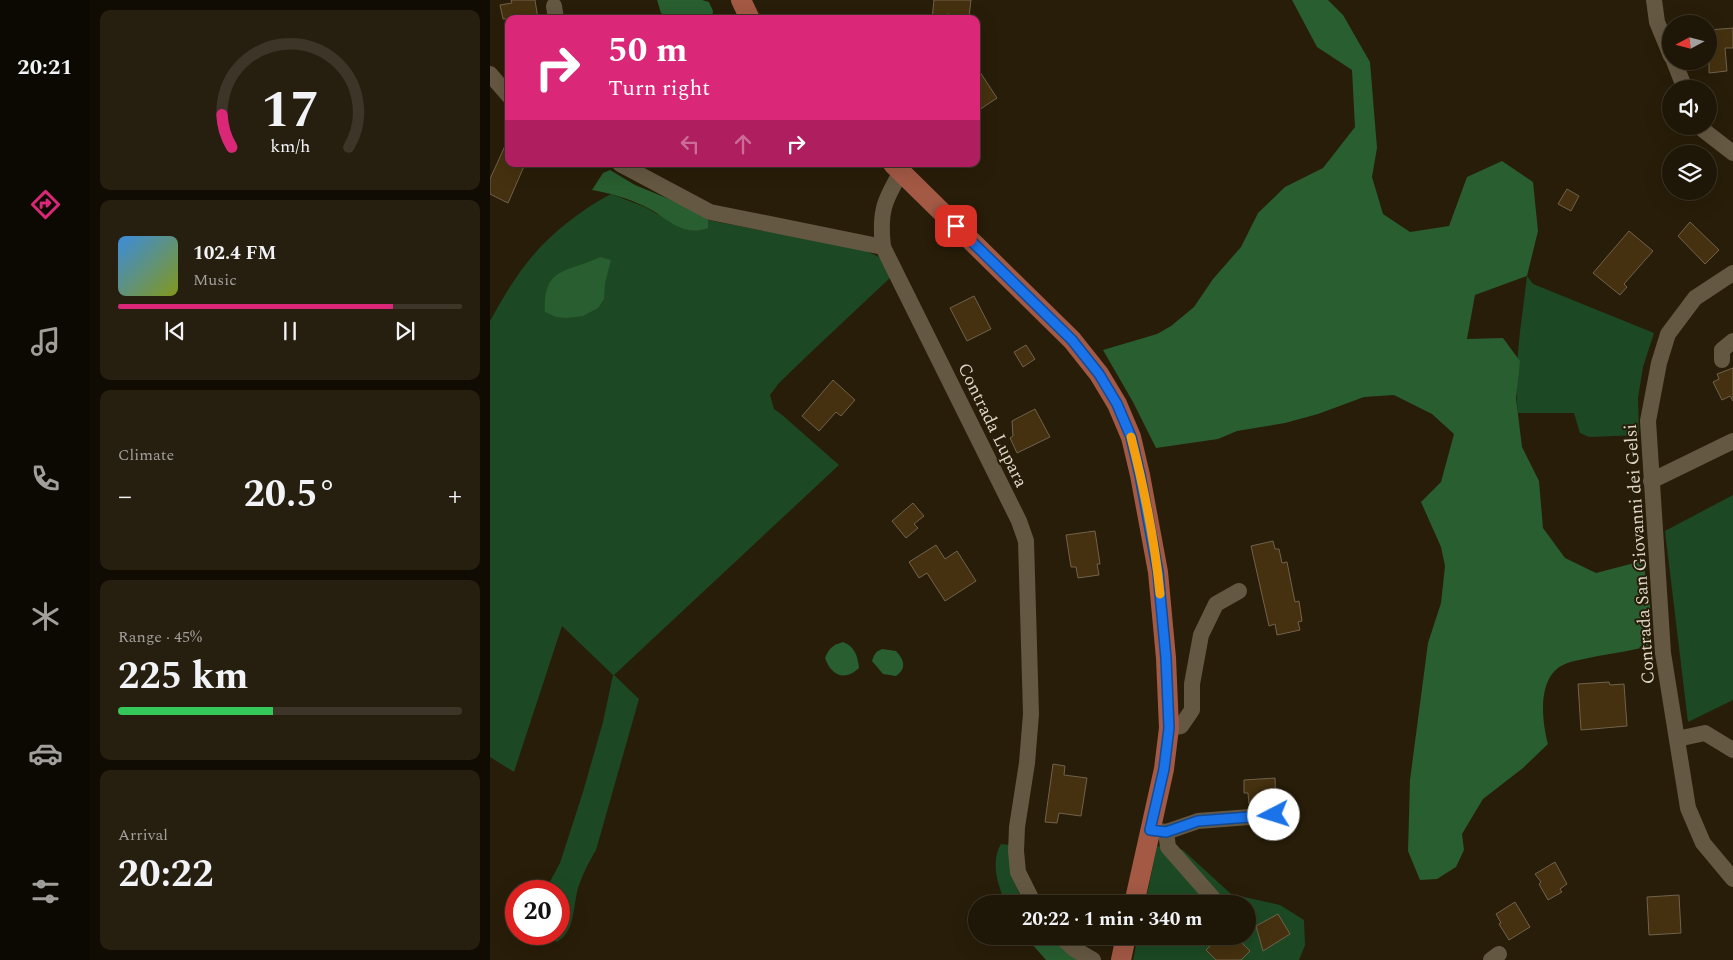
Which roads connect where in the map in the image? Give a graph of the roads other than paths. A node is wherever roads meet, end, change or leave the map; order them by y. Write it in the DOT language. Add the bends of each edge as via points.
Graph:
graph roads {
  1 [pos="741,0"];
  2 [pos="1654,0"];
  3 [pos="748,15"];
  4 [pos="1662,34"];
  5 [pos="490,74"];
  6 [pos="505,91"];
  7 [pos="1710,135"];
  8 [pos="1733,153"];
  9 [pos="626,167"];
  10 [pos="897,168"];
  11 [pos="883,247"];
  12 [pos="1733,274"];
  13 [pos="1733,341"];
  14 [pos="1722,360"];
  15 [pos="1733,441"];
  16 [pos="1651,481"];
  17 [pos="1239,591"];
  18 [pos="1169,728"];
  19 [pos="1677,739"];
  20 [pos="1733,750"];
  21 [pos="1274,815"];
  22 [pos="1158,831"];
  23 [pos="1733,879"];
  24 [pos="1030,895"];
  25 [pos="1137,895"];
  26 [pos="1210,895"];
  27 [pos="1070,945"];
  28 [pos="1124,945"];
  29 [pos="1092,960"];
  30 [pos="1121,960"];
  1 -- 3 [label="main road"];
  2 -- 4 [label="street"];
  5 -- 6 [label="street"];
  7 -- 8 [label="street"];
  9 -- 11 [label="street" via="710,212"];
  10 -- 11 [label="street" via="883,210"];
  10 -- 18 [label="main road" via="1072,340 1099,374 1117,404 1131,437 1158,572"];
  11 -- 24 [label="street, Contrada Lupara" via="1026,541 1032,714 1016,851 1018,872"];
  12 -- 16 [label="street, Contrada San Giovanni dei Gelsi" via="1695,298 1668,334 1648,421"];
  13 -- 14 [label="street" via="1722,350"];
  15 -- 16 [label="street"];
  16 -- 19 [label="street, Contrada San Giovanni dei Gelsi" via="1663,653"];
  17 -- 18 [label="street" via="1216,604 1201,635 1192,684 1192,710 1181,726"];
  18 -- 22 [label="main road"];
  19 -- 20 [label="street" via="1705,732"];
  19 -- 23 [label="street, Contrada San Giovanni dei Gelsi" via="1693,821 1704,843"];
  21 -- 22 [label="street" via="1198,821"];
  22 -- 25 [label="main road"];
  22 -- 26 [label="street"];
  27 -- 29 [label="street"];
  28 -- 30 [label="main road"];
}
